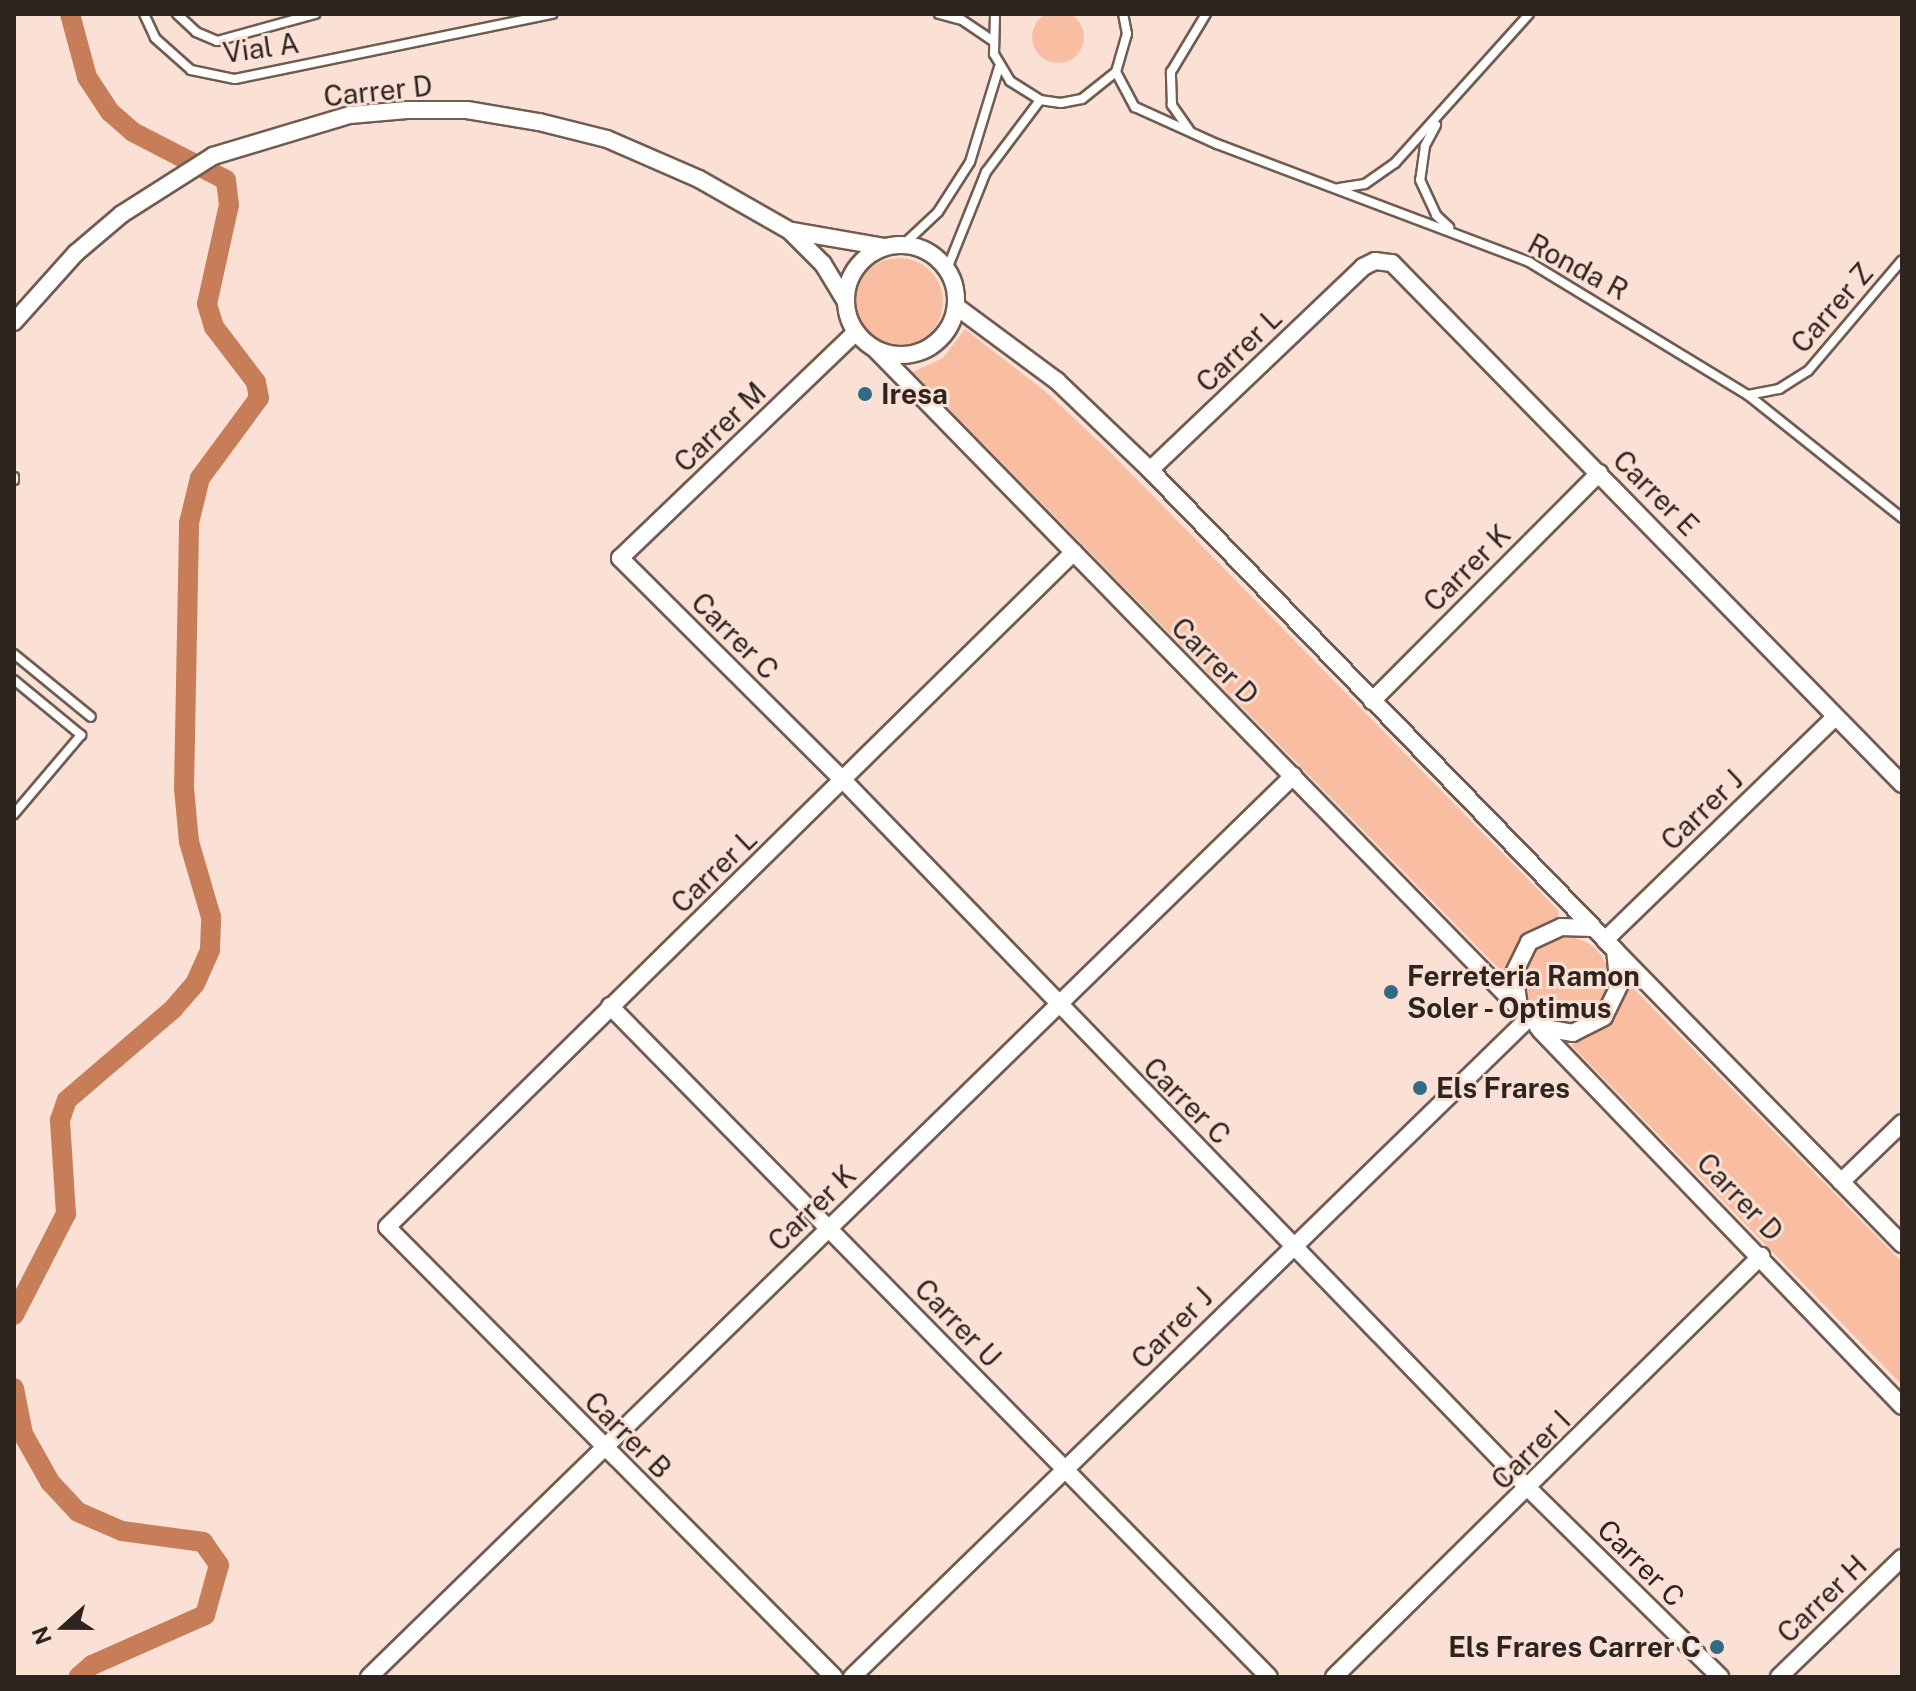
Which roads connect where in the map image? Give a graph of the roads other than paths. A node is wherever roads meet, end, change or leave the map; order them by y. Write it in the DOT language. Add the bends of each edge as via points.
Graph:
graph roads {
  1 [pos="144,14"];
  2 [pos="177,14"];
  3 [pos="315,14"];
  4 [pos="552,14"];
  5 [pos="939,14"];
  6 [pos="995,14"];
  7 [pos="1124,14"];
  8 [pos="1206,14"];
  9 [pos="1529,14"];
  10 [pos="992,40"];
  11 [pos="999,67"];
  12 [pos="1116,72"];
  13 [pos="1040,100"];
  14 [pos="1440,118"];
  15 [pos="1190,132"];
  16 [pos="1332,188"];
  17 [pos="1453,230"];
  18 [pos="790,231"];
  19 [pos="903,245"];
  20 [pos="885,247"];
  21 [pos="1902,260"];
  22 [pos="1363,267"];
  23 [pos="947,269"];
  24 [pos="846,302"];
  25 [pos="957,307"];
  26 [pos="14,322"];
  27 [pos="856,332"];
  28 [pos="875,349"];
  29 [pos="1748,395"];
  30 [pos="1150,470"];
  31 [pos="1599,473"];
  32 [pos="1902,518"];
  33 [pos="1074,552"];
  34 [pos="620,558"];
  35 [pos="14,654"];
  36 [pos="14,680"];
  37 [pos="1372,701"];
  38 [pos="91,717"];
  39 [pos="1835,717"];
  40 [pos="1293,776"];
  41 [pos="845,782"];
  42 [pos="1902,784"];
  43 [pos="14,814"];
  44 [pos="1604,939"];
  45 [pos="610,1006"];
  46 [pos="1056,1006"];
  47 [pos="1529,1017"];
  48 [pos="1902,1123"];
  49 [pos="1841,1182"];
  50 [pos="387,1227"];
  51 [pos="829,1228"];
  52 [pos="1902,1244"];
  53 [pos="1293,1245"];
  54 [pos="1761,1256"];
  55 [pos="1902,1406"];
  56 [pos="603,1447"];
  57 [pos="1066,1470"];
  58 [pos="1529,1489"];
  59 [pos="1902,1558"];
  60 [pos="369,1677"];
  61 [pos="834,1677"];
  62 [pos="852,1677"];
  63 [pos="1269,1677"];
  64 [pos="1334,1677"];
  65 [pos="1720,1677"];
  66 [pos="1779,1677"];
  1 -- 4 [label="lane, Vial A" via="155,38 191,70 235,79"];
  2 -- 3 [label="lane" via="196,32 217,41"];
  5 -- 10 [label="lane" via="962,20"];
  6 -- 10 [label="lane"];
  7 -- 12 [label="lane" via="1124,54"];
  8 -- 15 [label="lane" via="1171,72 1172,105"];
  9 -- 14 [label="lane"];
  10 -- 11 [label="lane"];
  11 -- 13 [label="lane" via="1023,93"];
  11 -- 19 [label="lane" via="970,162 938,212"];
  12 -- 13 [label="lane" via="1082,99"];
  12 -- 15 [label="lane, Ronda R" via="1135,107"];
  13 -- 23 [label="lane" via="986,172"];
  14 -- 16 [label="lane" via="1369,182"];
  14 -- 17 [label="lane" via="1425,146 1420,180 1436,215"];
  15 -- 16 [label="lane, Ronda R"];
  16 -- 17 [label="lane, Ronda R"];
  17 -- 29 [label="lane, Ronda R" via="1529,262"];
  18 -- 20 [label="street, Carrer D"];
  18 -- 24 [label="street, Carrer D" via="823,264"];
  18 -- 26 [label="street, Carrer D" via="699,179 607,139 467,110 350,115 213,156 189,170 122,214 76,253"];
  19 -- 20 [label="street"];
  19 -- 23 [label="street" via="920,248"];
  20 -- 24 [label="street" via="856,268"];
  21 -- 29 [label="lane, Carrer Z" via="1808,371 1779,389"];
  22 -- 30 [label="street, Carrer L"];
  22 -- 31 [label="street, Carrer E" via="1375,261 1403,269"];
  23 -- 25 [label="street"];
  24 -- 27 [label="street"];
  25 -- 28 [label="street" via="947,332 927,350 910,355"];
  25 -- 30 [label="street" via="1057,381"];
  27 -- 28 [label="street"];
  27 -- 34 [label="street, Carrer M"];
  28 -- 33 [label="street, Carrer D"];
  29 -- 32 [label="lane, Ronda R"];
  30 -- 37 [label="street"];
  31 -- 37 [label="street, Carrer K"];
  31 -- 39 [label="street, Carrer E"];
  33 -- 40 [label="street, Carrer D"];
  33 -- 41 [label="street, Carrer L"];
  34 -- 41 [label="street, Carrer C"];
  35 -- 38 [label="lane"];
  36 -- 43 [label="lane" via="81,735"];
  37 -- 44 [label="street"];
  39 -- 42 [label="street, Carrer E"];
  39 -- 44 [label="street, Carrer J"];
  40 -- 46 [label="street, Carrer K"];
  40 -- 47 [label="street, Carrer D"];
  41 -- 45 [label="street, Carrer L"];
  41 -- 46 [label="street, Carrer C"];
  44 -- 47 [label="street" via="1561,927 1529,942 1514,973"];
  44 -- 47 [label="street" via="1619,986 1604,1017 1573,1033"];
  44 -- 49 [label="street"];
  45 -- 50 [label="street, Carrer L"];
  45 -- 51 [label="street, Carrer U"];
  46 -- 51 [label="street, Carrer K"];
  46 -- 53 [label="street, Carrer C"];
  47 -- 53 [label="street, Carrer J"];
  47 -- 54 [label="street, Carrer D"];
  48 -- 49 [label="street"];
  49 -- 52 [label="street"];
  50 -- 56 [label="street, Carrer B"];
  51 -- 56 [label="street, Carrer K"];
  51 -- 57 [label="street, Carrer U"];
  53 -- 57 [label="street, Carrer J"];
  53 -- 58 [label="street, Carrer C"];
  54 -- 55 [label="street, Carrer D"];
  54 -- 58 [label="street, Carrer I"];
  56 -- 60 [label="street, Carrer K"];
  56 -- 61 [label="street, Carrer B"];
  57 -- 62 [label="street, Carrer J"];
  57 -- 63 [label="street, Carrer U"];
  58 -- 64 [label="street, Carrer I"];
  58 -- 65 [label="street, Carrer C"];
  59 -- 66 [label="street, Carrer H"];
}
